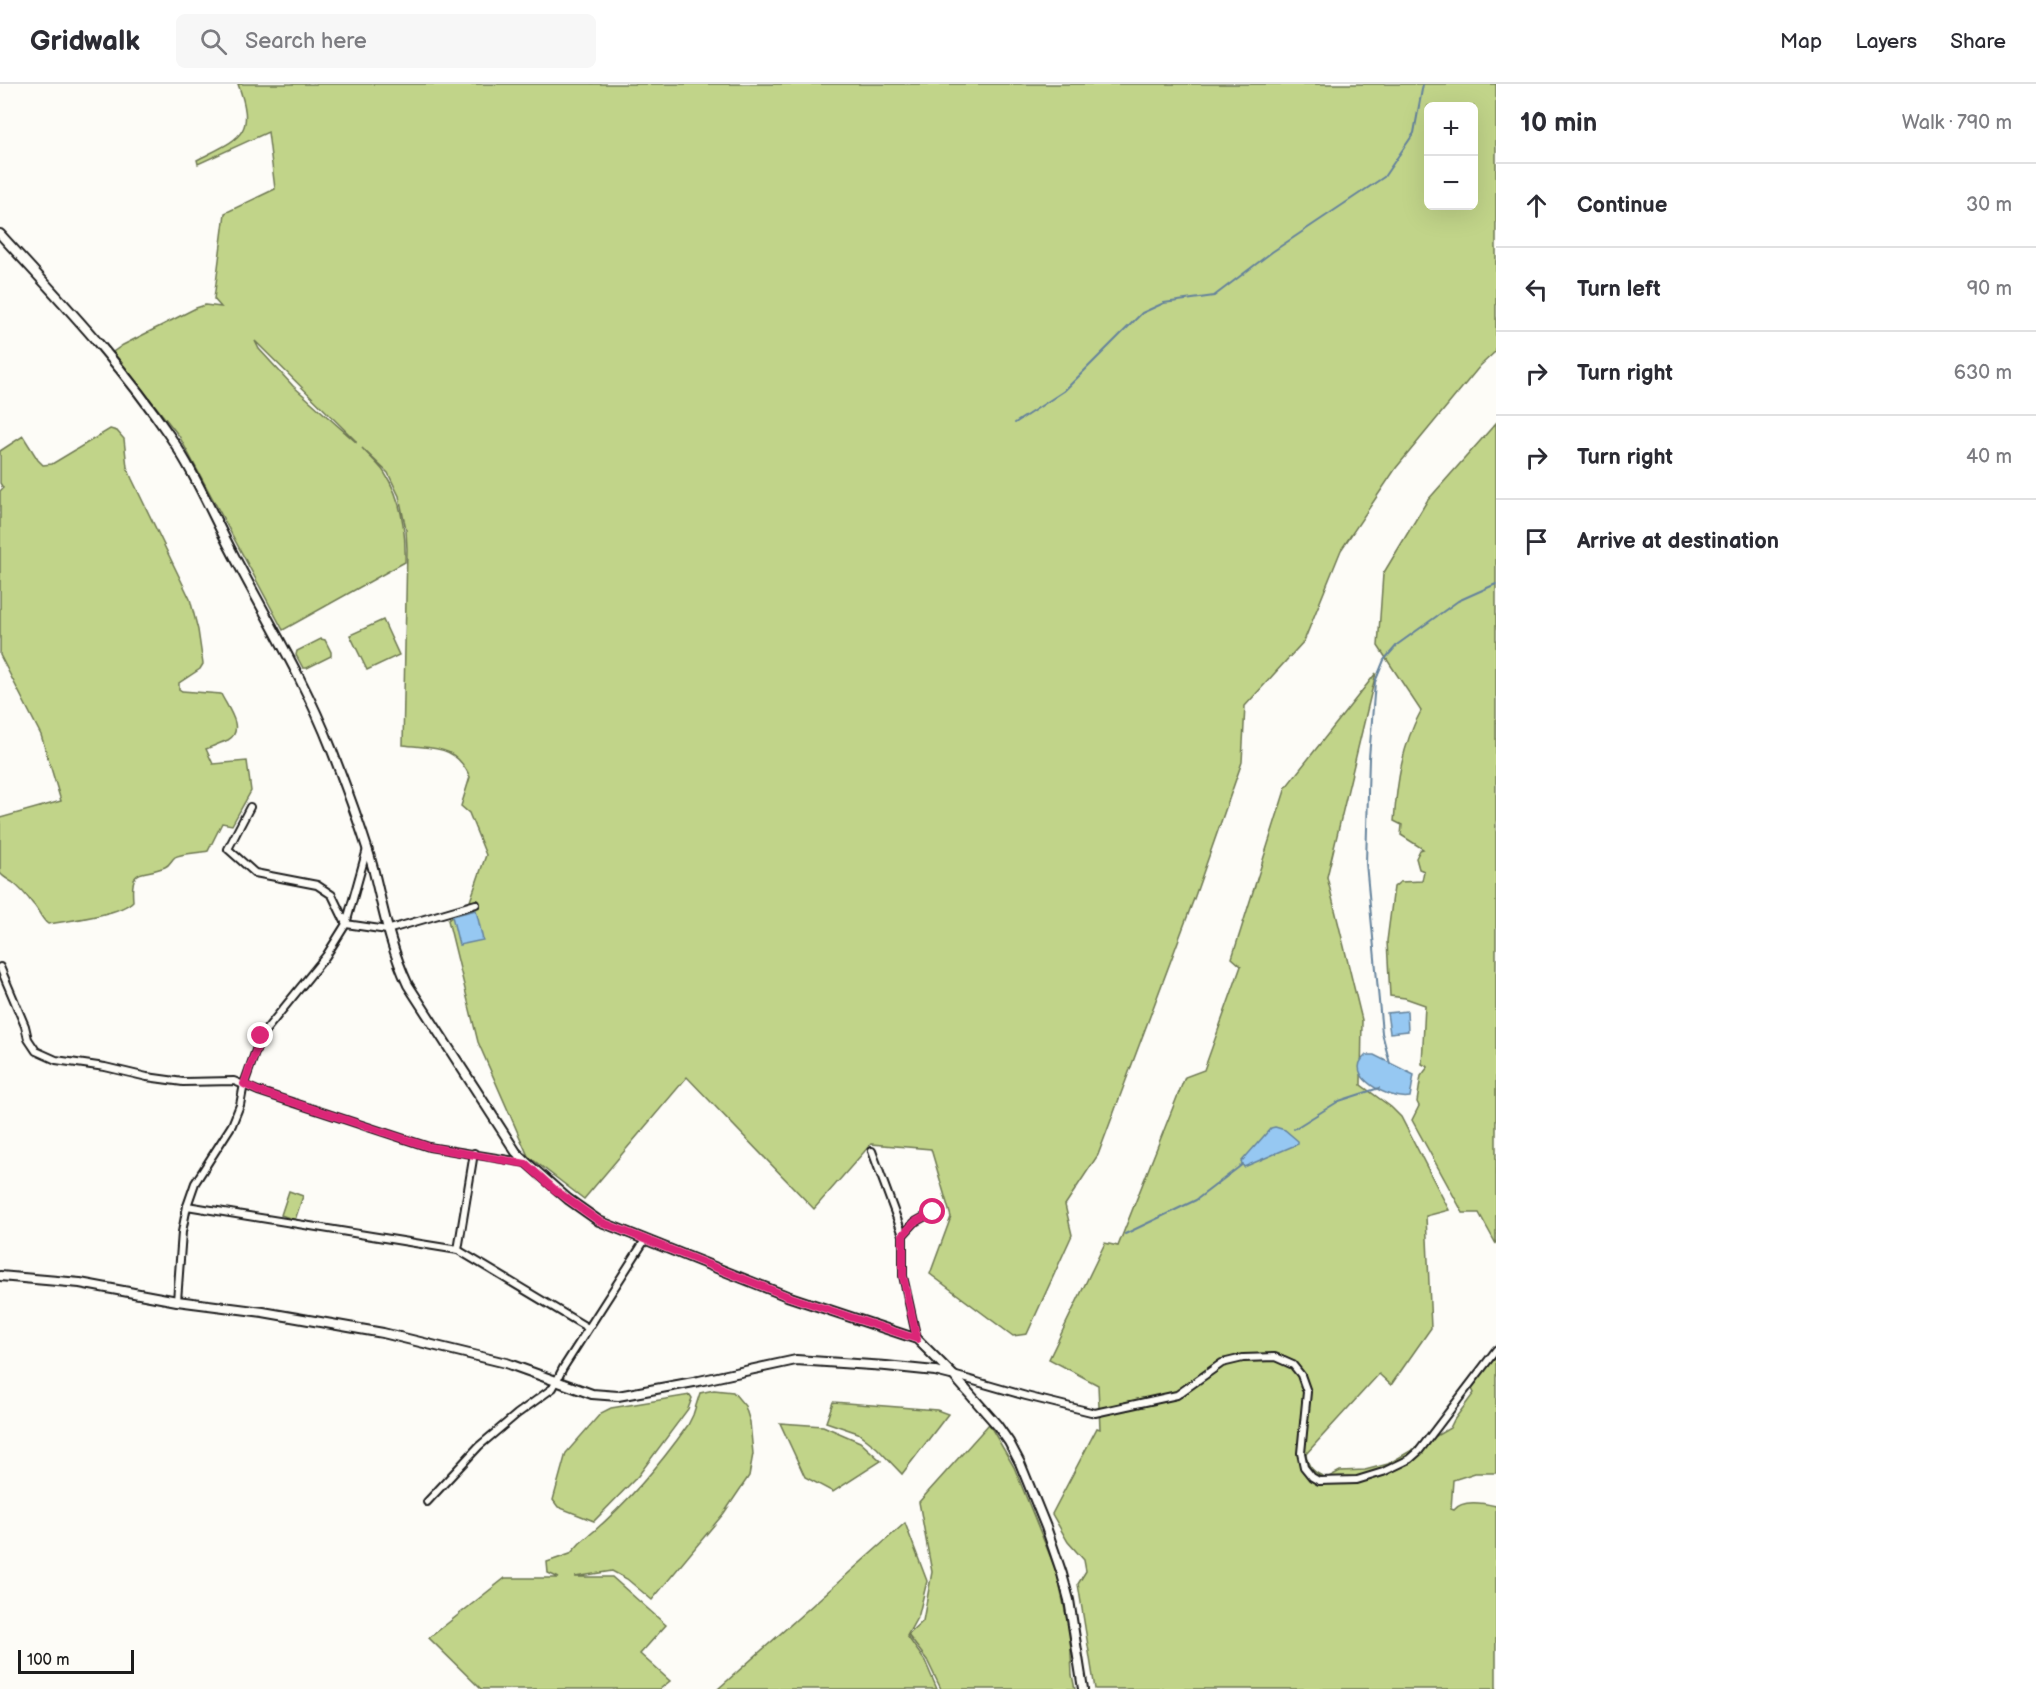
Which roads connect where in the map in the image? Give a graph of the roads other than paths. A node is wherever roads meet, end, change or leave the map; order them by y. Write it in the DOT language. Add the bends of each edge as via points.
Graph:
graph roads {
  1 [pos="0,234"];
  2 [pos="250,807"];
  3 [pos="367,849"];
  4 [pos="476,904"];
  5 [pos="346,924"];
  6 [pos="387,930"];
  7 [pos="0,967"];
  8 [pos="244,1084"];
  9 [pos="872,1151"];
  10 [pos="474,1153"];
  11 [pos="526,1164"];
  12 [pos="187,1206"];
  13 [pos="933,1212"];
  14 [pos="903,1235"];
  15 [pos="645,1240"];
  16 [pos="458,1250"];
  17 [pos="0,1276"];
  18 [pos="177,1301"];
  19 [pos="588,1328"];
  20 [pos="917,1339"];
  21 [pos="1496,1352"];
  22 [pos="953,1375"];
  23 [pos="556,1382"];
  24 [pos="427,1502"];
  25 [pos="1083,1689"];
  1 -- 3 [label="street" via="124,375 193,473 314,706"];
  2 -- 5 [label="street" via="228,849 255,873 325,890 332,895"];
  3 -- 5 [label="street"];
  3 -- 6 [label="street"];
  4 -- 6 [label="street"];
  5 -- 6 [label="street"];
  5 -- 8 [label="street" via="326,956 261,1036"];
  6 -- 11 [label="street" via="408,984"];
  7 -- 8 [label="street" via="36,1051 56,1060 147,1077"];
  8 -- 10 [label="street" via="429,1147"];
  8 -- 12 [label="street" via="232,1125 195,1183"];
  9 -- 14 [label="street"];
  10 -- 11 [label="street"];
  10 -- 16 [label="street"];
  11 -- 15 [label="street" via="599,1221"];
  12 -- 16 [label="street"];
  12 -- 18 [label="street"];
  13 -- 14 [label="street" via="915,1222"];
  14 -- 20 [label="street" via="903,1276"];
  15 -- 19 [label="street"];
  15 -- 20 [label="street" via="787,1296"];
  16 -- 19 [label="street"];
  17 -- 18 [label="street" via="80,1283"];
  18 -- 23 [label="street" via="383,1334 506,1363"];
  19 -- 23 [label="street"];
  20 -- 22 [label="street"];
  21 -- 22 [label="street" via="1410,1459 1383,1472 1340,1482 1319,1481 1304,1467 1300,1453 1307,1392 1293,1365 1275,1357 1243,1358 1222,1364 1178,1395 1095,1413"];
  22 -- 23 [label="street" via="796,1360 618,1396 592,1394"];
  22 -- 25 [label="street" via="1009,1442 1046,1527 1069,1600"];
  23 -- 24 [label="street" via="547,1394 479,1446"];
}
